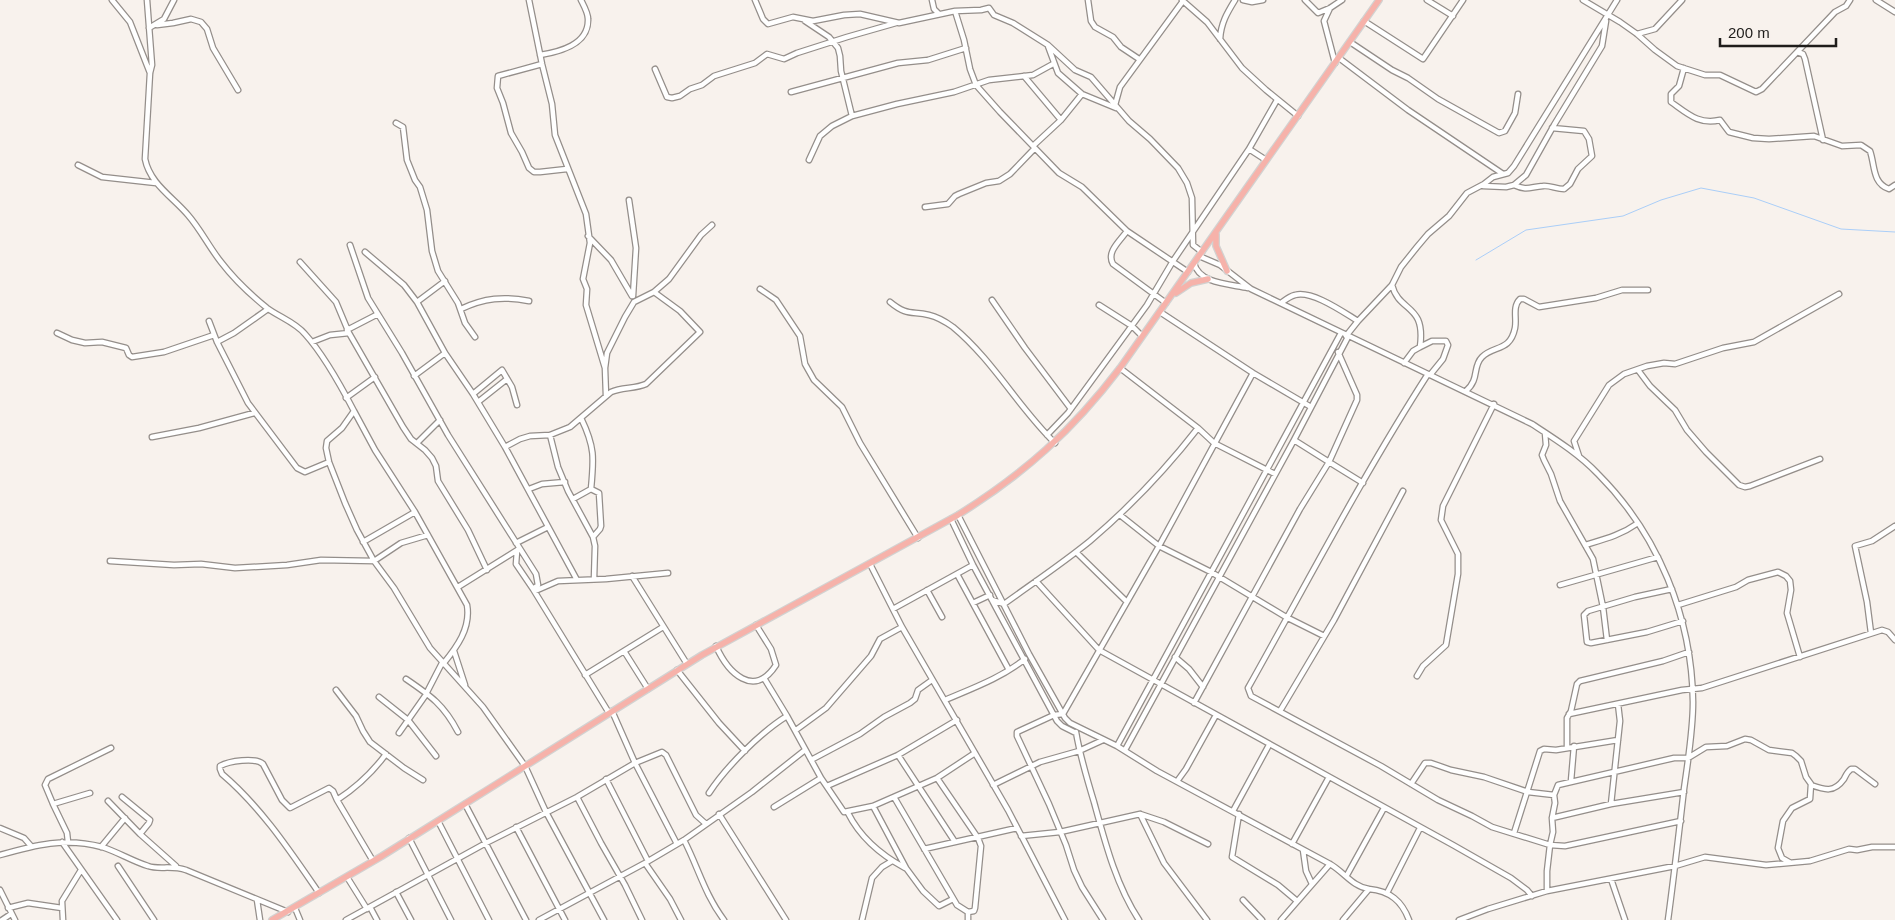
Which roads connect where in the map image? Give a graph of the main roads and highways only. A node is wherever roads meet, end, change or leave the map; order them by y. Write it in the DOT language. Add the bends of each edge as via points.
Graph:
graph roads {
  1 [pos="1379,0"];
  2 [pos="1217,232"];
  3 [pos="1227,271"];
  4 [pos="1208,279"];
  5 [pos="1168,301"];
  6 [pos="272,920"];
  1 -- 2 [label="main road"];
  2 -- 3 [label="main road" via="1216,246"];
  2 -- 5 [label="main road"];
  4 -- 5 [label="main road" via="1191,283"];
  5 -- 6 [label="main road" via="1084,414 1055,443 1006,483 951,520 716,646 438,821"];
}
